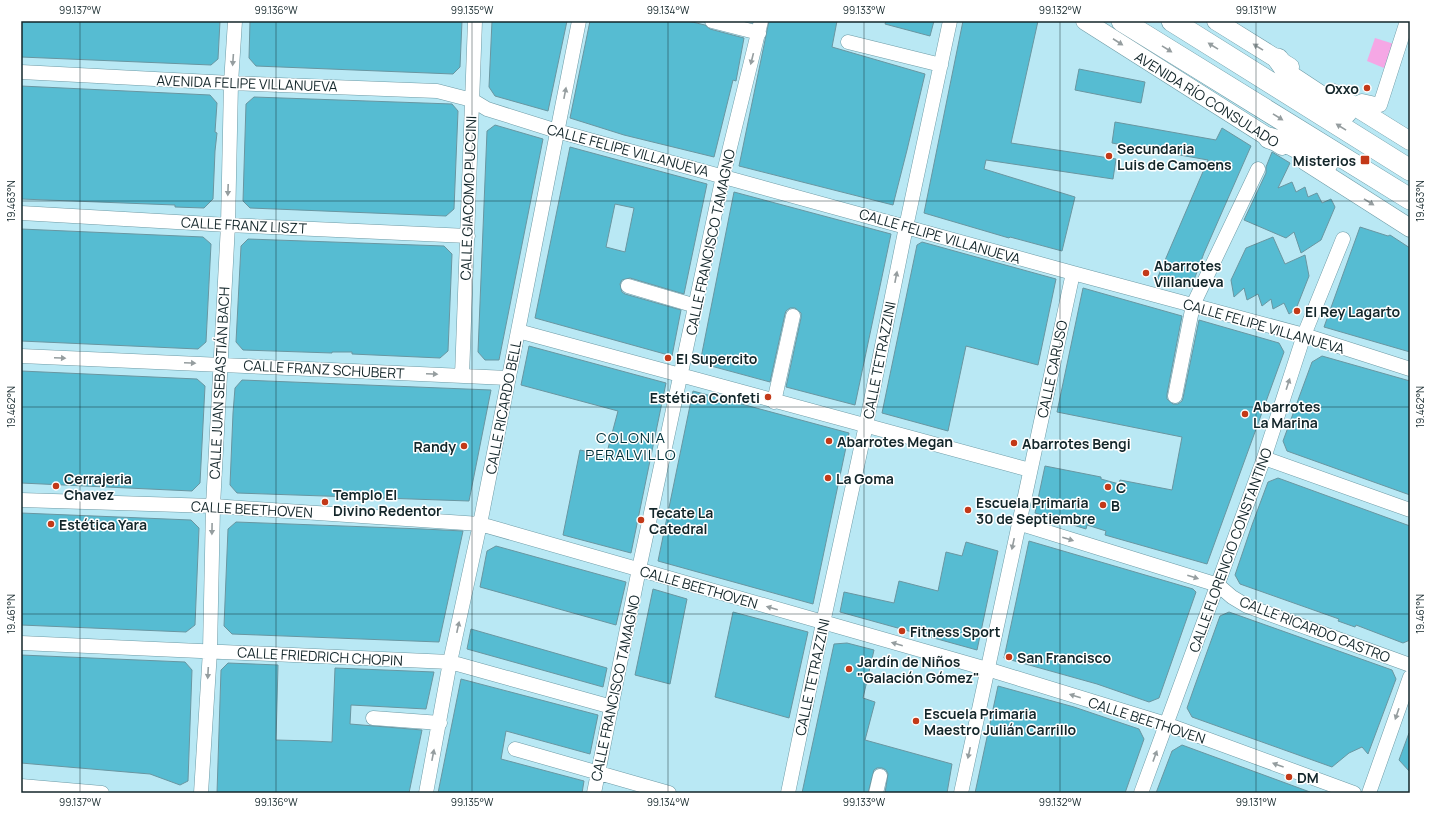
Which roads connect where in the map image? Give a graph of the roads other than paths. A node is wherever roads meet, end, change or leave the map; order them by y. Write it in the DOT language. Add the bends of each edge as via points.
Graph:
graph roads {
  1 [pos="235,21"];
  2 [pos="475,21"];
  3 [pos="579,21"];
  4 [pos="712,21"];
  5 [pos="950,21"];
  6 [pos="1085,21"];
  7 [pos="1122,21"];
  8 [pos="1172,21"];
  9 [pos="1216,21"];
  10 [pos="1407,21"];
  11 [pos="760,27"];
  12 [pos="848,42"];
  13 [pos="1278,59"];
  14 [pos="941,65"];
  15 [pos="21,72"];
  16 [pos="231,83"];
  17 [pos="472,100"];
  18 [pos="1354,106"];
  19 [pos="557,131"];
  20 [pos="1269,138"];
  21 [pos="1410,141"];
  22 [pos="1410,162"];
  23 [pos="1258,169"];
  24 [pos="1410,170"];
  25 [pos="723,176"];
  26 [pos="1405,196"];
  27 [pos="21,213"];
  28 [pos="228,225"];
  29 [pos="906,226"];
  30 [pos="1410,228"];
  31 [pos="468,236"];
  32 [pos="1343,238"];
  33 [pos="1073,273"];
  34 [pos="628,286"];
  35 [pos="696,306"];
  36 [pos="1192,306"];
  37 [pos="793,316"];
  38 [pos="518,331"];
  39 [pos="1304,335"];
  40 [pos="21,356"];
  41 [pos="220,365"];
  42 [pos="1410,369"];
  43 [pos="462,376"];
  44 [pos="680,376"];
  45 [pos="508,378"];
  46 [pos="1175,396"];
  47 [pos="774,402"];
  48 [pos="866,425"];
  49 [pos="1264,458"];
  50 [pos="1030,470"];
  51 [pos="21,500"];
  52 [pos="213,506"];
  53 [pos="1410,510"];
  54 [pos="1018,523"];
  55 [pos="480,524"];
  56 [pos="639,569"];
  57 [pos="1218,585"];
  58 [pos="823,623"];
  59 [pos="21,642"];
  60 [pos="210,651"];
  61 [pos="450,662"];
  62 [pos="1410,665"];
  63 [pos="987,669"];
  64 [pos="1410,678"];
  65 [pos="612,707"];
  66 [pos="373,718"];
  67 [pos="440,723"];
  68 [pos="1166,724"];
  69 [pos="515,749"];
  70 [pos="598,773"];
  71 [pos="880,776"];
  72 [pos="21,786"];
  73 [pos="102,793"];
  74 [pos="201,793"];
  75 [pos="426,793"];
  76 [pos="594,793"];
  77 [pos="669,793"];
  78 [pos="788,793"];
  79 [pos="876,793"];
  80 [pos="961,793"];
  81 [pos="1141,793"];
  82 [pos="1354,793"];
  83 [pos="1369,793"];
  1 -- 16 [label="street, CALLE JUAN SEBASTIÁN BACH, one-way"];
  2 -- 17 [label="street, CALLE GIACOMO PUCCINI"];
  19 -- 3 [label="street, CALLE RICARDO BELL, one-way"];
  4 -- 11 [label="street"];
  5 -- 14 [label="street, CALLE TETRAZZINI"];
  6 -- 20 [label="main road, AVENIDA RÍO CONSULADO, one-way"];
  7 -- 26 [label="highway, one-way"];
  24 -- 8 [label="highway, one-way"];
  13 -- 9 [label="main road, one-way"];
  10 -- 18 [label="street" via="1380,105 1362,101"];
  11 -- 25 [label="street, CALLE FRANCISCO TAMAGNO, one-way"];
  12 -- 14 [label="street"];
  13 -- 18 [label="main road"];
  13 -- 22 [label="highway" via="1290,76 1391,143"];
  14 -- 29 [label="street, CALLE TETRAZZINI"];
  15 -- 16 [label="street, AVENIDA FELIPE VILLANUEVA"];
  16 -- 17 [label="street, AVENIDA FELIPE VILLANUEVA" via="437,91"];
  16 -- 28 [label="street, CALLE JUAN SEBASTIÁN BACH, one-way"];
  17 -- 19 [label="street, CALLE FELIPE VILLANUEVA" via="487,109"];
  17 -- 31 [label="street, CALLE GIACOMO PUCCINI"];
  18 -- 21 [label="main road"];
  19 -- 25 [label="street, CALLE FELIPE VILLANUEVA"];
  19 -- 38 [label="street, CALLE RICARDO BELL"];
  20 -- 26 [label="highway" via="1305,151 1360,182"];
  20 -- 30 [label="main road, AVENIDA RÍO CONSULADO, one-way"];
  23 -- 36 [label="street"];
  25 -- 29 [label="street, CALLE FELIPE VILLANUEVA"];
  25 -- 35 [label="street, CALLE FRANCISCO TAMAGNO"];
  27 -- 28 [label="street, CALLE FRANZ LISZT"];
  28 -- 31 [label="street, CALLE FRANZ LISZT"];
  28 -- 41 [label="street, CALLE JUAN SEBASTIÁN BACH"];
  29 -- 33 [label="street, CALLE FELIPE VILLANUEVA"];
  48 -- 29 [label="street, CALLE TETRAZZINI, one-way"];
  31 -- 43 [label="street, CALLE GIACOMO PUCCINI"];
  32 -- 39 [label="street, CALLE FLORENCIO CONSTANTINO"];
  33 -- 36 [label="street, CALLE FELIPE VILLANUEVA"];
  33 -- 50 [label="street, CALLE CARUSO"];
  34 -- 35 [label="street"];
  35 -- 44 [label="street, CALLE FRANCISCO TAMAGNO"];
  36 -- 39 [label="street, CALLE FELIPE VILLANUEVA"];
  36 -- 46 [label="street"];
  37 -- 47 [label="street"];
  38 -- 44 [label="street"];
  38 -- 45 [label="street, CALLE RICARDO BELL"];
  39 -- 42 [label="street, CALLE FELIPE VILLANUEVA"];
  49 -- 39 [label="street, CALLE FLORENCIO CONSTANTINO, one-way"];
  40 -- 41 [label="street, CALLE FRANZ SCHUBERT, one-way"];
  41 -- 43 [label="street, CALLE FRANZ SCHUBERT, one-way"];
  41 -- 52 [label="street, CALLE JUAN SEBASTIÁN BACH"];
  43 -- 45 [label="street, CALLE FRANZ SCHUBERT"];
  44 -- 47 [label="street"];
  44 -- 56 [label="street, CALLE FRANCISCO TAMAGNO"];
  45 -- 55 [label="street, CALLE RICARDO BELL"];
  47 -- 48 [label="street"];
  48 -- 50 [label="street"];
  48 -- 58 [label="street, CALLE TETRAZZINI"];
  49 -- 53 [label="street"];
  49 -- 57 [label="street, CALLE FLORENCIO CONSTANTINO"];
  50 -- 54 [label="street, CALLE CARUSO"];
  51 -- 52 [label="street, CALLE BEETHOVEN"];
  52 -- 55 [label="street, CALLE BEETHOVEN"];
  52 -- 60 [label="street, CALLE JUAN SEBASTIÁN BACH, one-way"];
  54 -- 57 [label="street, CALLE RICARDO CASTRO, one-way"];
  54 -- 63 [label="street, CALLE CARUSO, one-way"];
  55 -- 56 [label="street, CALLE BEETHOVEN"];
  61 -- 55 [label="street, CALLE RICARDO BELL, one-way"];
  58 -- 56 [label="street, CALLE BEETHOVEN, one-way"];
  56 -- 65 [label="street, CALLE FRANCISCO TAMAGNO"];
  57 -- 62 [label="street, CALLE RICARDO CASTRO" via="1247,606"];
  57 -- 68 [label="street, CALLE FLORENCIO CONSTANTINO"];
  63 -- 58 [label="street, CALLE BEETHOVEN, one-way"];
  58 -- 78 [label="street, CALLE TETRAZZINI"];
  59 -- 60 [label="street, CALLE FRIEDRICH CHOPIN"];
  60 -- 61 [label="street, CALLE FRIEDRICH CHOPIN"];
  60 -- 74 [label="street, CALLE JUAN SEBASTIÁN BACH, one-way"];
  61 -- 65 [label="street, CALLE FRIEDRICH CHOPIN"];
  61 -- 67 [label="street, CALLE RICARDO BELL"];
  68 -- 63 [label="street, CALLE BEETHOVEN, one-way"];
  63 -- 80 [label="street, CALLE CARUSO, one-way"];
  64 -- 83 [label="street, one-way"];
  65 -- 70 [label="street, CALLE FRANCISCO TAMAGNO"];
  66 -- 67 [label="street"];
  75 -- 67 [label="street, CALLE RICARDO BELL, one-way"];
  81 -- 68 [label="street, CALLE FLORENCIO CONSTANTINO, one-way"];
  82 -- 68 [label="street, CALLE BEETHOVEN, one-way"];
  69 -- 70 [label="street"];
  70 -- 76 [label="street, CALLE FRANCISCO TAMAGNO"];
  70 -- 77 [label="street"];
  71 -- 79 [label="street"];
  72 -- 73 [label="street"];
}
